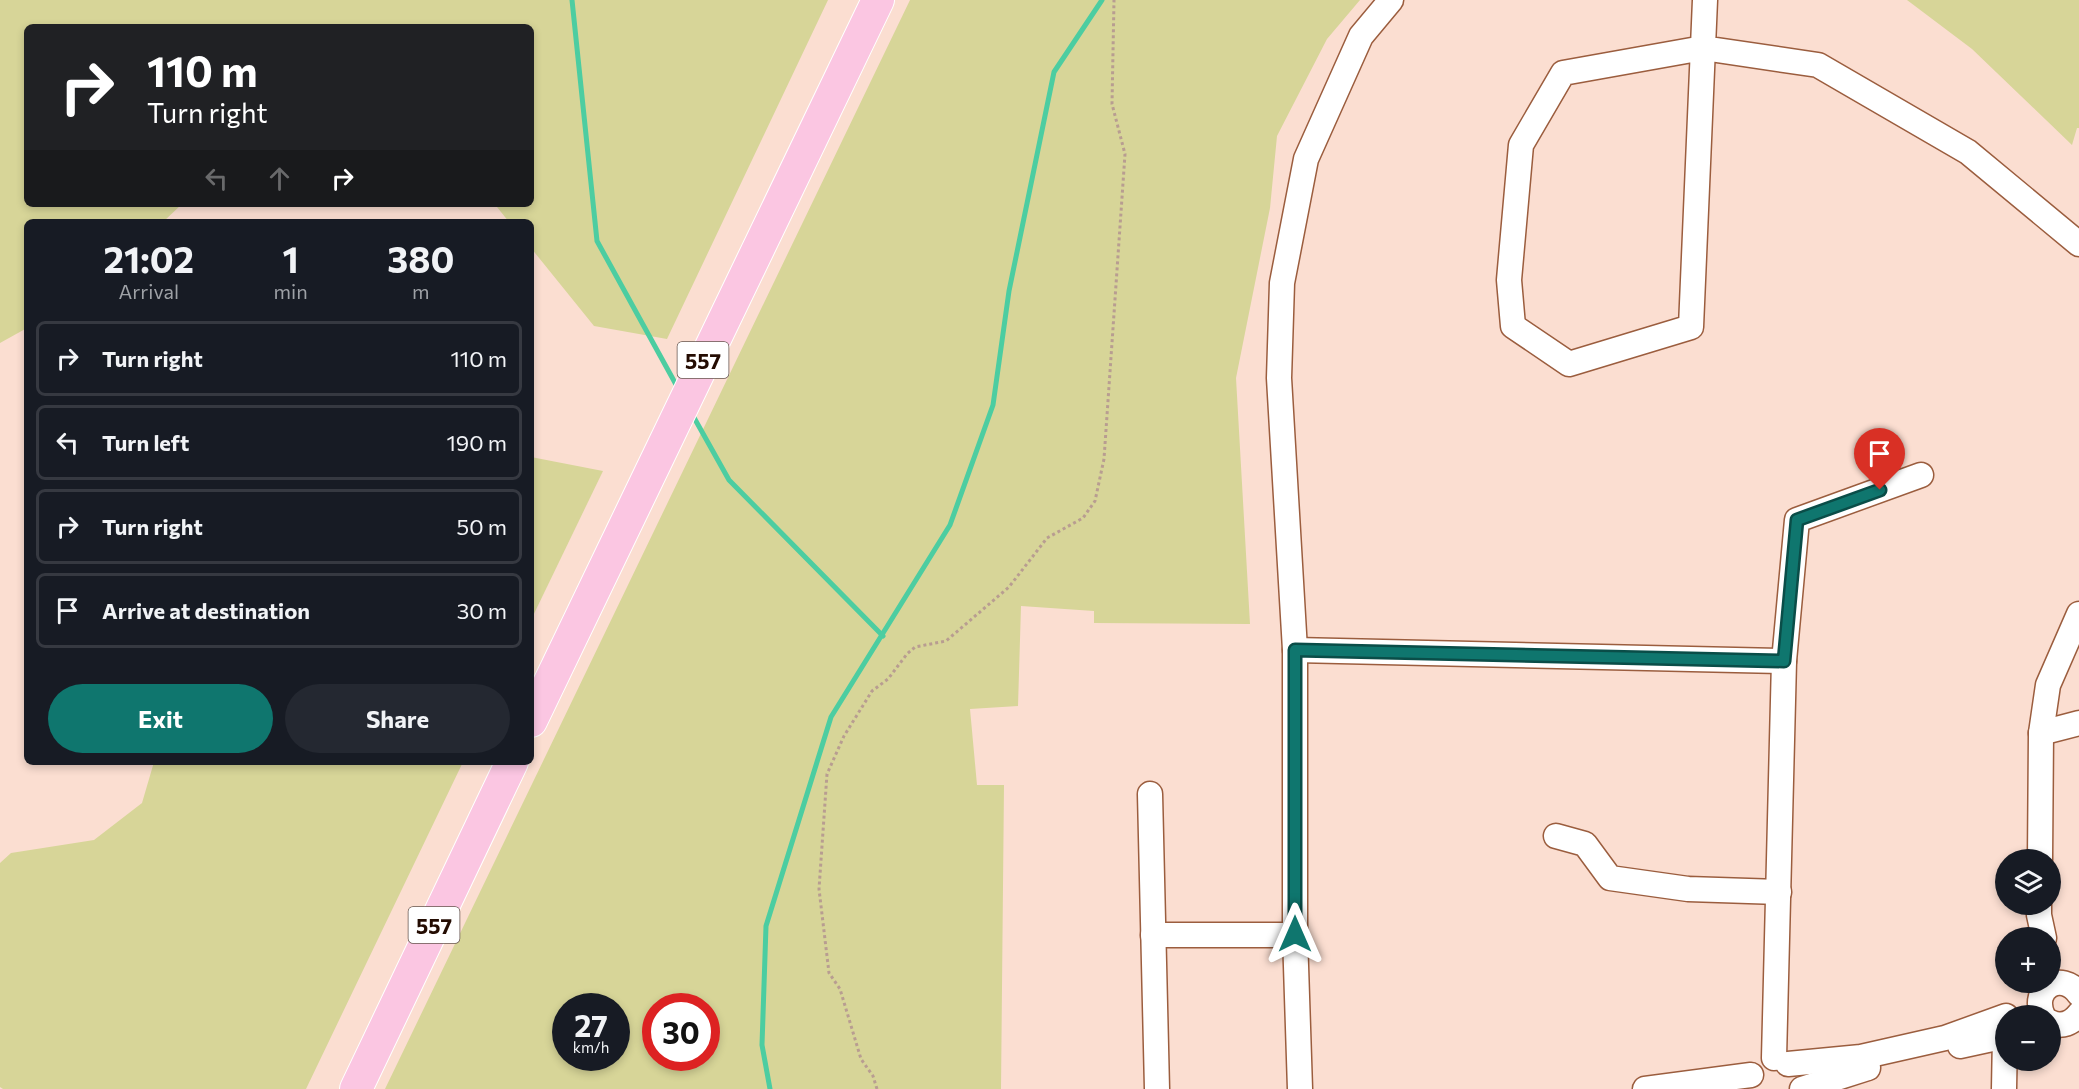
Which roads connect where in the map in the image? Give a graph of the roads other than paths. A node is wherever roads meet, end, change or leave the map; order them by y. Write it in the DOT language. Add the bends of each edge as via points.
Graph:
graph roads {
  1 [pos="878,0"];
  2 [pos="1391,0"];
  3 [pos="1705,0"];
  4 [pos="1703,48"];
  5 [pos="2079,244"];
  6 [pos="1921,476"];
  7 [pos="2079,614"];
  8 [pos="1295,650"];
  9 [pos="1784,661"];
  10 [pos="534,715"];
  11 [pos="2079,723"];
  12 [pos="2041,733"];
  13 [pos="511,765"];
  14 [pos="1150,794"];
  15 [pos="1556,836"];
  16 [pos="2040,849"];
  17 [pos="1779,892"];
  18 [pos="1295,934"];
  19 [pos="1153,935"];
  20 [pos="2079,994"];
  21 [pos="2049,1004"];
  22 [pos="2079,1014"];
  23 [pos="1995,1020"];
  24 [pos="1995,1038"];
  25 [pos="1781,1061"];
  26 [pos="2004,1071"];
  27 [pos="1752,1082"];
  28 [pos="356,1089"];
  29 [pos="1157,1089"];
  30 [pos="1300,1089"];
  31 [pos="1645,1089"];
  32 [pos="1794,1089"];
  33 [pos="1802,1089"];
  34 [pos="2004,1089"];
  1 -- 10 [label="main road, 557"];
  2 -- 8 [label="street" via="1361,36 1306,159 1282,283 1279,378"];
  3 -- 4 [label="street"];
  4 -- 4 [label="street" via="1691,327 1569,364 1514,326 1509,280 1521,145 1563,73"];
  4 -- 5 [label="street" via="1818,65 1968,152"];
  6 -- 9 [label="street" via="1797,520"];
  7 -- 12 [label="street" via="2048,685"];
  8 -- 9 [label="street"];
  8 -- 18 [label="street"];
  9 -- 17 [label="street"];
  11 -- 12 [label="street"];
  12 -- 16 [label="street"];
  13 -- 28 [label="main road, 557"];
  14 -- 19 [label="street"];
  15 -- 17 [label="street" via="1585,844 1610,878 1688,889"];
  17 -- 25 [label="street"];
  18 -- 19 [label="street"];
  18 -- 30 [label="street"];
  19 -- 29 [label="street"];
  20 -- 21 [label="street" via="2068,984"];
  21 -- 22 [label="street" via="2069,1023"];
  23 -- 25 [label="street" via="1945,1038 1860,1058"];
  24 -- 33 [label="street" via="1851,1072"];
  25 -- 27 [label="street" via="1760,1062"];
  25 -- 32 [label="street" via="1796,1077"];
  26 -- 34 [label="street"];
  27 -- 31 [label="street"];
}
